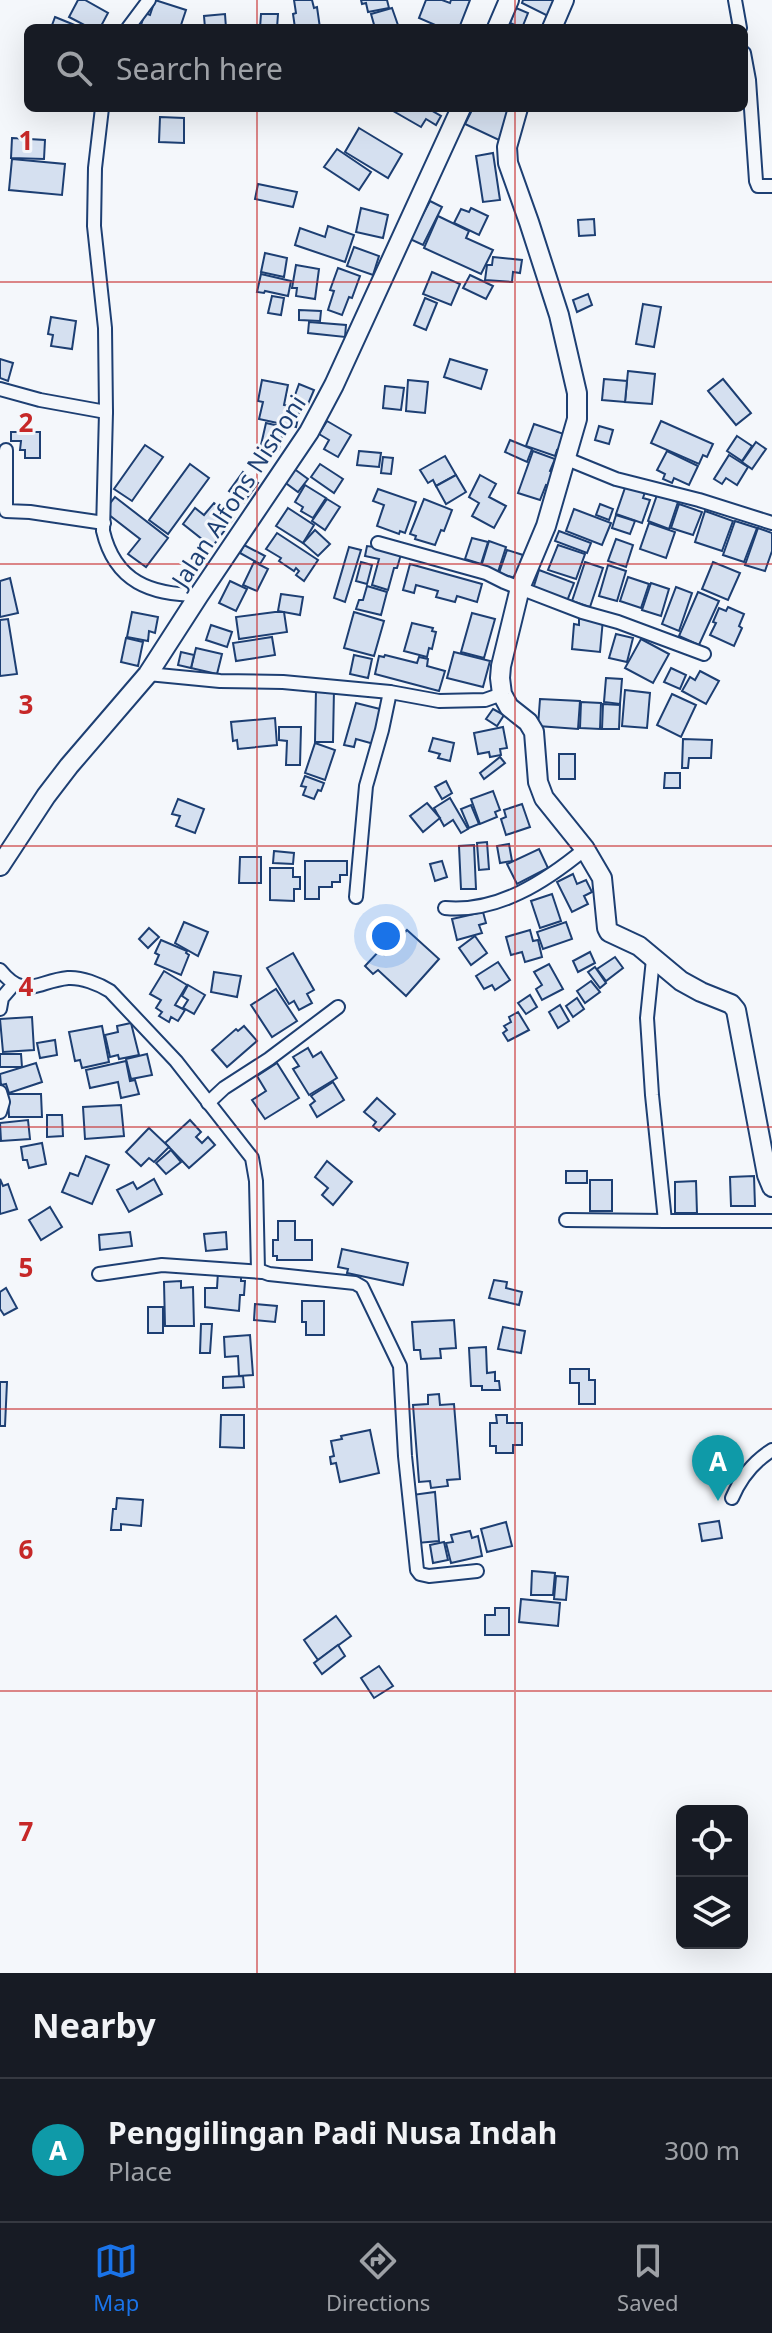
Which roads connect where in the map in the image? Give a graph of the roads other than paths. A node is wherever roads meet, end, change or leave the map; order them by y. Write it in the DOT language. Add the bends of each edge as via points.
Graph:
graph roads {
  1 [pos="149,0"];
  2 [pos="509,0"];
  3 [pos="564,0"];
  4 [pos="735,0"];
  5 [pos="131,24"];
  6 [pos="499,24"];
  7 [pos="554,24"];
  8 [pos="739,24"];
  9 [pos="748,75"];
  10 [pos="102,112"];
  11 [pos="459,112"];
  12 [pos="517,112"];
  13 [pos="772,186"];
  14 [pos="0,389"];
  15 [pos="106,412"];
  16 [pos="6,450"];
  17 [pos="567,459"];
  18 [pos="104,523"];
  19 [pos="772,523"];
  20 [pos="378,543"];
  21 [pos="520,588"];
  22 [pos="199,595"];
  23 [pos="704,654"];
  24 [pos="148,674"];
  25 [pos="390,692"];
  26 [pos="502,694"];
  27 [pos="585,849"];
  28 [pos="0,866"];
  29 [pos="356,897"];
  30 [pos="445,908"];
  31 [pos="653,959"];
  32 [pos="0,970"];
  33 [pos="14,984"];
  34 [pos="338,1007"];
  35 [pos="0,1009"];
  36 [pos="0,1092"];
  37 [pos="208,1103"];
  38 [pos="0,1112"];
  39 [pos="772,1187"];
  40 [pos="566,1220"];
  41 [pos="665,1221"];
  42 [pos="772,1221"];
  43 [pos="262,1272"];
  44 [pos="99,1274"];
  45 [pos="772,1450"];
  46 [pos="732,1498"];
  47 [pos="477,1571"];
  1 -- 5 [label="street"];
  2 -- 6 [label="street"];
  3 -- 7 [label="street"];
  4 -- 8 [label="street"];
  9 -- 13 [label="street" via="756,181 763,188"];
  10 -- 15 [label="street" via="94,226 105,328"];
  11 -- 22 [label="street, Jalan Alfons Nisnoni" via="320,412"];
  12 -- 17 [label="street" via="508,163 559,315 577,393 577,425"];
  14 -- 15 [label="street"];
  15 -- 18 [label="street"];
  16 -- 18 [label="street" via="6,511"];
  17 -- 19 [label="street" via="616,479"];
  17 -- 21 [label="street"];
  18 -- 22 [label="street" via="105,539 134,581 173,595"];
  20 -- 21 [label="street" via="486,573"];
  21 -- 23 [label="street"];
  21 -- 26 [label="street" via="501,666"];
  22 -- 24 [label="street, Jalan Alfons Nisnoni"];
  24 -- 25 [label="street"];
  24 -- 28 [label="street, Jalan Alfons Nisnoni" via="69,766"];
  25 -- 26 [label="street" via="439,701 485,700"];
  25 -- 29 [label="street" via="366,786"];
  26 -- 27 [label="street" via="534,732 544,798"];
  27 -- 30 [label="street" via="527,890 466,910"];
  27 -- 31 [label="street" via="602,878 609,932"];
  31 -- 39 [label="street" via="681,981 736,1010"];
  31 -- 41 [label="street" via="647,1018"];
  32 -- 33 [label="street"];
  33 -- 35 [label="street"];
  33 -- 37 [label="street" via="34,988 73,978 110,991"];
  34 -- 37 [label="street"];
  36 -- 38 [label="street"];
  37 -- 43 [label="street" via="252,1158 257,1267"];
  40 -- 41 [label="street"];
  41 -- 42 [label="street"];
  43 -- 44 [label="street" via="162,1265"];
  43 -- 47 [label="street" via="362,1287 400,1366 418,1572 429,1576"];
  45 -- 46 [label="street" via="740,1480"];
}
